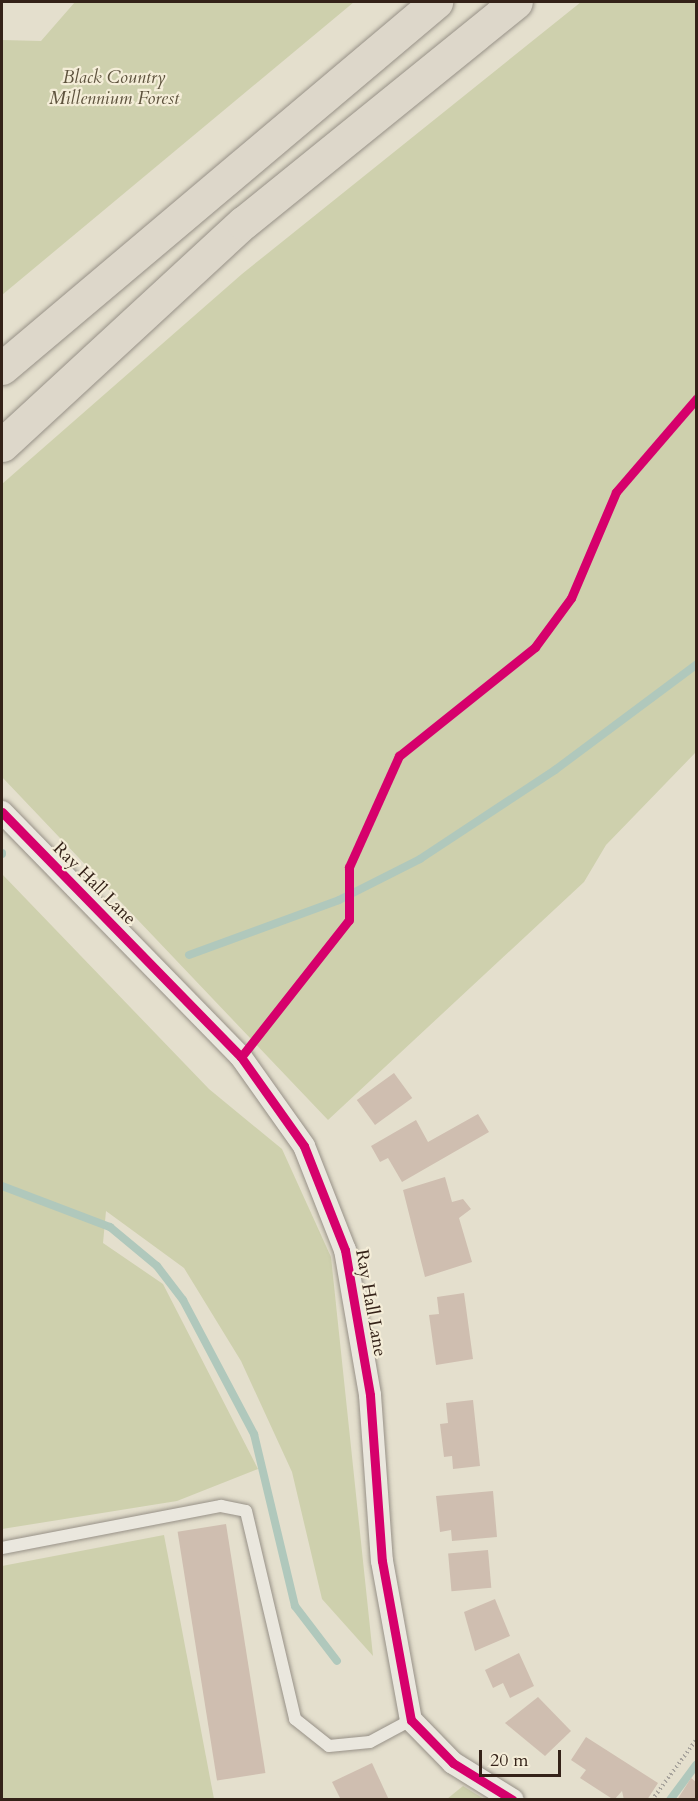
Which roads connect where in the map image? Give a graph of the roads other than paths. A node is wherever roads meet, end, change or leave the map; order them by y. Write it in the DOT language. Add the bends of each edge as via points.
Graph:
graph roads {
  1 [pos="436,2"];
  2 [pos="516,2"];
  3 [pos="7,363"];
  4 [pos="2,445"];
  5 [pos="2,812"];
  6 [pos="2,1548"];
  7 [pos="411,1720"];
  8 [pos="513,1800"];
  1 -- 3 [label="highway"];
  2 -- 4 [label="highway" via="243,223"];
  5 -- 7 [label="street, Ray Hall Lane" via="241,1057 304,1146 345,1250 370,1395 384,1573"];
  6 -- 7 [label="lane" via="221,1506 246,1511 294,1719 329,1746 370,1742"];
  7 -- 8 [label="street" via="453,1763"];
}
